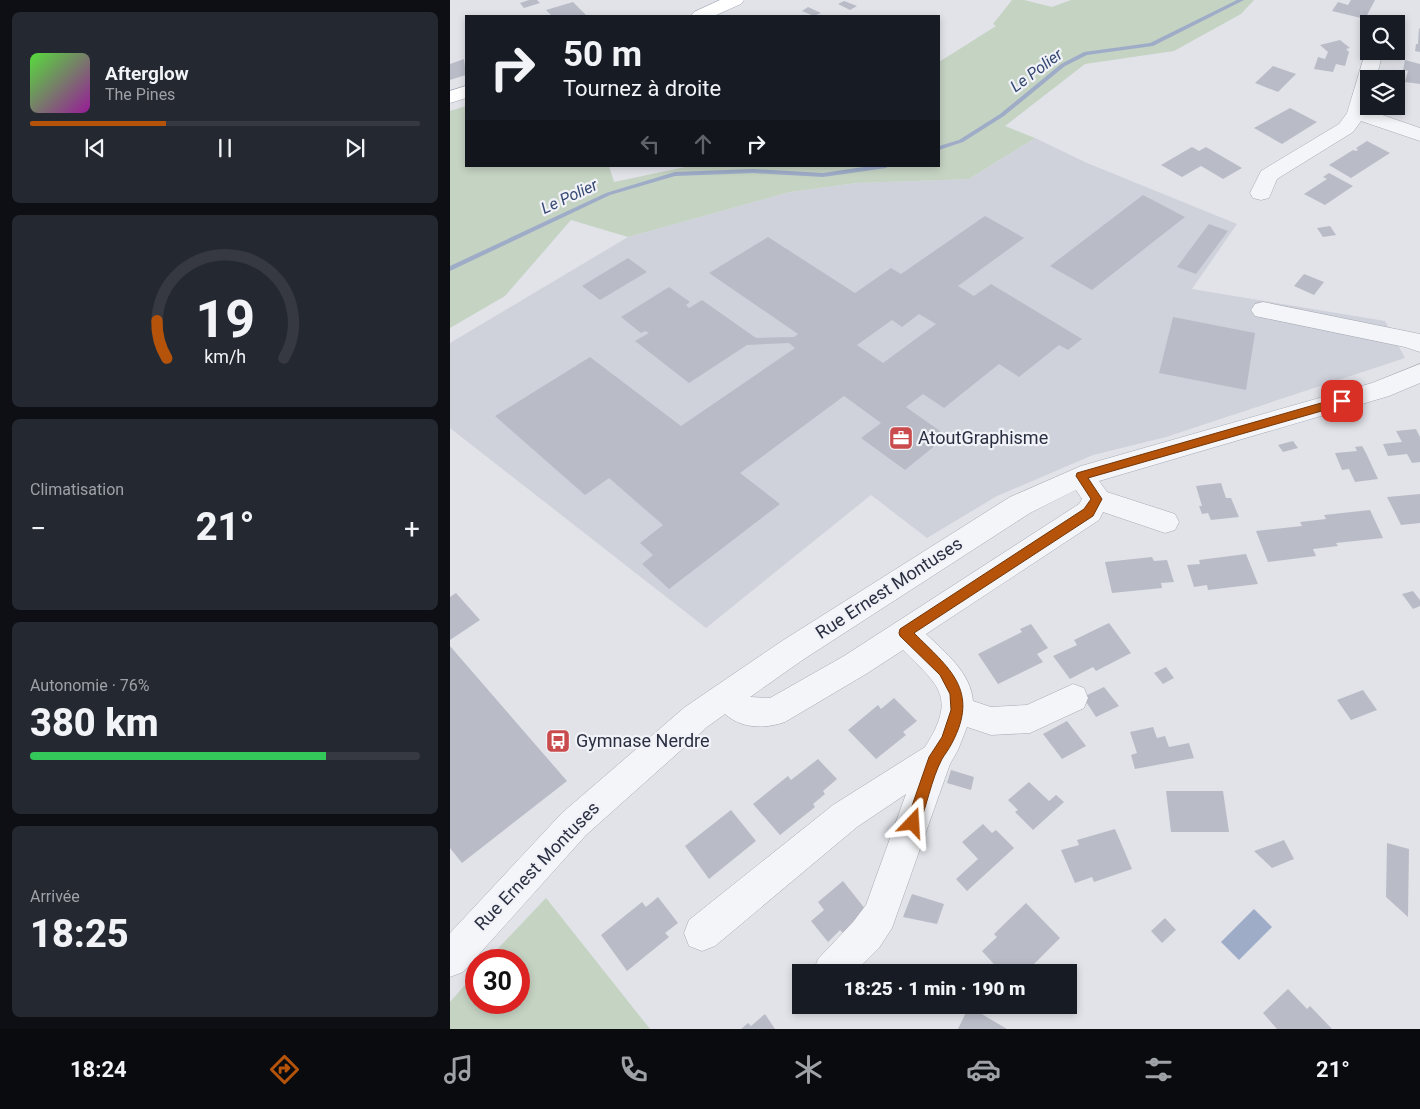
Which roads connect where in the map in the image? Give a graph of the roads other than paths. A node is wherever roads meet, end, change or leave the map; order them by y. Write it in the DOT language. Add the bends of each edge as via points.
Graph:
graph roads {
  1 [pos="734,0"];
  2 [pos="702,15"];
  3 [pos="1371,60"];
  4 [pos="465,92"];
  5 [pos="450,97"];
  6 [pos="1357,112"];
  7 [pos="1420,135"];
  8 [pos="1260,193"];
  9 [pos="1263,310"];
  10 [pos="1420,344"];
  11 [pos="1420,373"];
  12 [pos="1089,487"];
  13 [pos="1165,522"];
  14 [pos="905,633"];
  15 [pos="726,696"];
  16 [pos="1073,698"];
  17 [pos="958,710"];
  18 [pos="936,757"];
  19 [pos="702,933"];
  20 [pos="450,959"];
  21 [pos="839,964"];
  1 -- 2 [label="main road"];
  3 -- 6 [label="street"];
  4 -- 5 [label="main road"];
  6 -- 7 [label="street"];
  6 -- 8 [label="street" via="1346,128 1268,176"];
  9 -- 10 [label="street"];
  11 -- 12 [label="street, Rue Ernest Montuses" via="1380,390"];
  12 -- 13 [label="street"];
  12 -- 14 [label="street" via="1088,512"];
  12 -- 15 [label="street, Rue Ernest Montuses" via="1020,505"];
  14 -- 15 [label="street" via="774,712 745,712"];
  14 -- 17 [label="street" via="944,671 957,693"];
  15 -- 20 [label="street, Rue Ernest Montuses" via="696,717 574,824"];
  16 -- 17 [label="street" via="1030,719 991,721"];
  17 -- 18 [label="street" via="947,740"];
  18 -- 19 [label="street" via="845,816"];
  18 -- 21 [label="street" via="880,916"];
}
